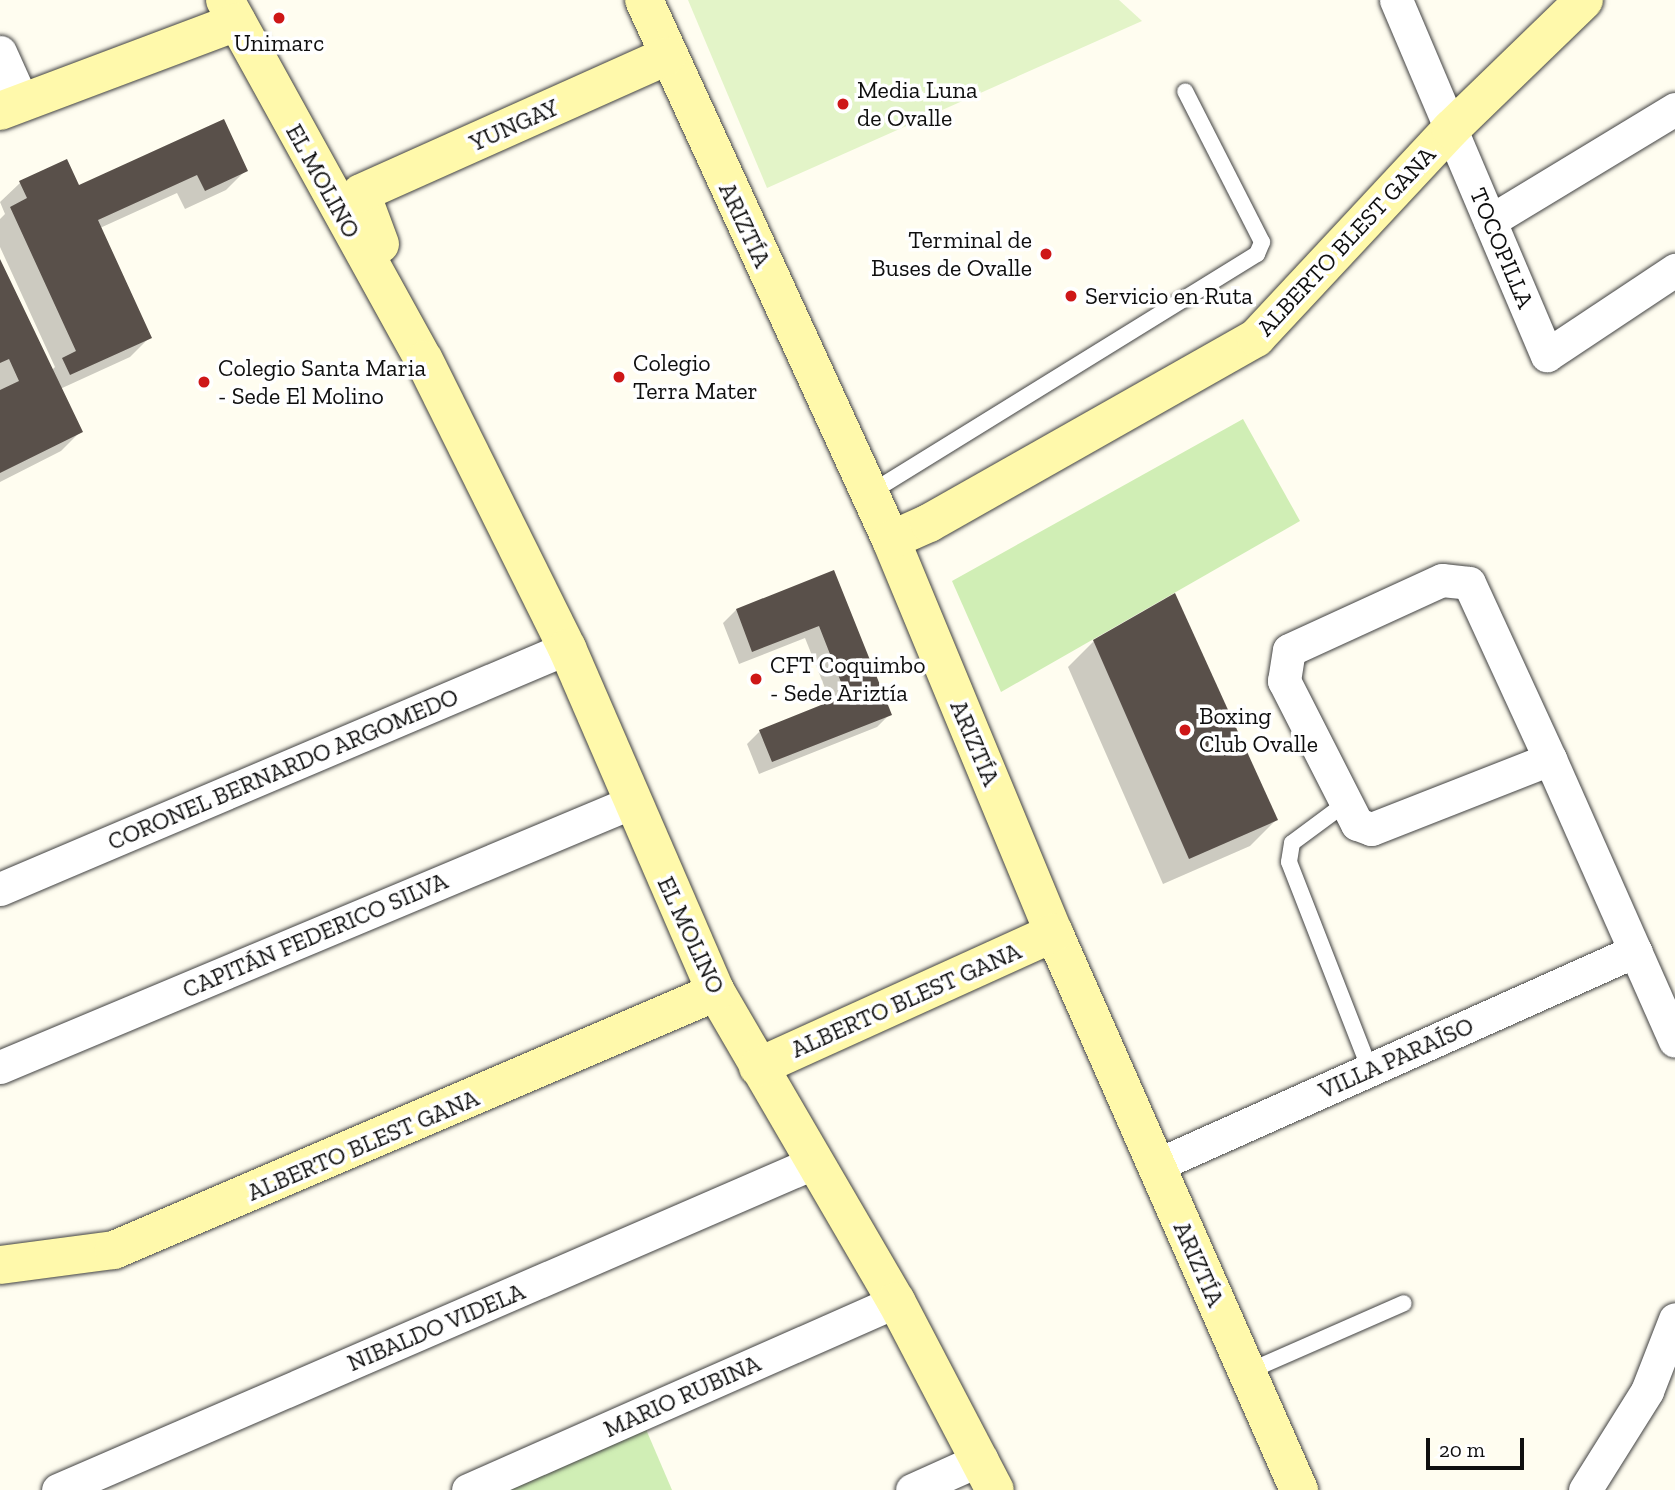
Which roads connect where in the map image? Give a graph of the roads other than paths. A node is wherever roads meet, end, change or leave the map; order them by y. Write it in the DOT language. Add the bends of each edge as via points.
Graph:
graph roads {
  1 [pos="644,0"];
  2 [pos="1396,0"];
  3 [pos="1584,0"];
  4 [pos="231,11"];
  5 [pos="0,52"];
  6 [pos="667,56"];
  7 [pos="1185,90"];
  8 [pos="11,106"];
  9 [pos="1675,109"];
  10 [pos="1451,129"];
  11 [pos="361,193"];
  12 [pos="1490,221"];
  13 [pos="1675,270"];
  14 [pos="424,360"];
  15 [pos="870,493"];
  16 [pos="891,540"];
  17 [pos="567,648"];
  18 [pos="1550,759"];
  19 [pos="631,803"];
  20 [pos="1346,803"];
  21 [pos="0,889"];
  22 [pos="1055,933"];
  23 [pos="1635,951"];
  24 [pos="716,992"];
  25 [pos="1675,1041"];
  26 [pos="0,1067"];
  27 [pos="758,1067"];
  28 [pos="1370,1070"];
  29 [pos="813,1163"];
  30 [pos="1157,1165"];
  31 [pos="0,1265"];
  32 [pos="896,1301"];
  33 [pos="1404,1303"];
  34 [pos="1675,1319"];
  35 [pos="1247,1372"];
  36 [pos="988,1475"];
  37 [pos="487,1486"];
  38 [pos="58,1490"];
  39 [pos="912,1490"];
  40 [pos="1298,1490"];
  41 [pos="1585,1490"];
  1 -- 6 [label="main road, ARIZTÍA"];
  2 -- 10 [label="street, TOCOPILLA"];
  3 -- 10 [label="main road, ALBERTO BLEST GANA"];
  4 -- 8 [label="main road"];
  4 -- 14 [label="main road, EL MOLINO"];
  5 -- 8 [label="street"];
  6 -- 11 [label="main road, YUNGAY"];
  6 -- 15 [label="main road, ARIZTÍA"];
  7 -- 15 [label="lane" via="1262,242 1257,254"];
  9 -- 12 [label="street"];
  10 -- 12 [label="street, TOCOPILLA"];
  10 -- 16 [label="main road, ALBERTO BLEST GANA" via="1256,338 929,523"];
  11 -- 14 [label="main road, EL MOLINO"];
  12 -- 13 [label="street, TOCOPILLA" via="1547,355"];
  14 -- 17 [label="main road, EL MOLINO"];
  15 -- 16 [label="main road, ARIZTÍA"];
  16 -- 22 [label="main road, ARIZTÍA"];
  17 -- 19 [label="main road, EL MOLINO"];
  17 -- 21 [label="street, CORONEL BERNARDO ARGOMEDO"];
  18 -- 20 [label="street" via="1371,829 1357,824"];
  18 -- 20 [label="street" via="1469,583 1442,580 1289,650 1284,681"];
  18 -- 23 [label="street"];
  19 -- 24 [label="main road, EL MOLINO"];
  19 -- 26 [label="street, CAPITÁN FEDERICO SILVA"];
  20 -- 28 [label="lane" via="1292,843 1289,862"];
  22 -- 27 [label="main road, ALBERTO BLEST GANA"];
  22 -- 30 [label="main road, ARIZTÍA"];
  23 -- 25 [label="street"];
  23 -- 28 [label="street, VILLA PARAÍSO"];
  24 -- 27 [label="main road, EL MOLINO"];
  24 -- 31 [label="main road, ALBERTO BLEST GANA" via="114,1250"];
  27 -- 29 [label="main road, EL MOLINO"];
  28 -- 30 [label="street, VILLA PARAÍSO"];
  29 -- 32 [label="main road, EL MOLINO"];
  29 -- 38 [label="street, NIBALDO VIDELA"];
  30 -- 35 [label="main road, ARIZTÍA"];
  32 -- 36 [label="main road, EL MOLINO"];
  32 -- 37 [label="street, MARIO RUBINA"];
  33 -- 35 [label="lane"];
  34 -- 41 [label="street" via="1647,1391"];
  35 -- 40 [label="main road, ARIZTÍA"];
  36 -- 39 [label="street"];
}
